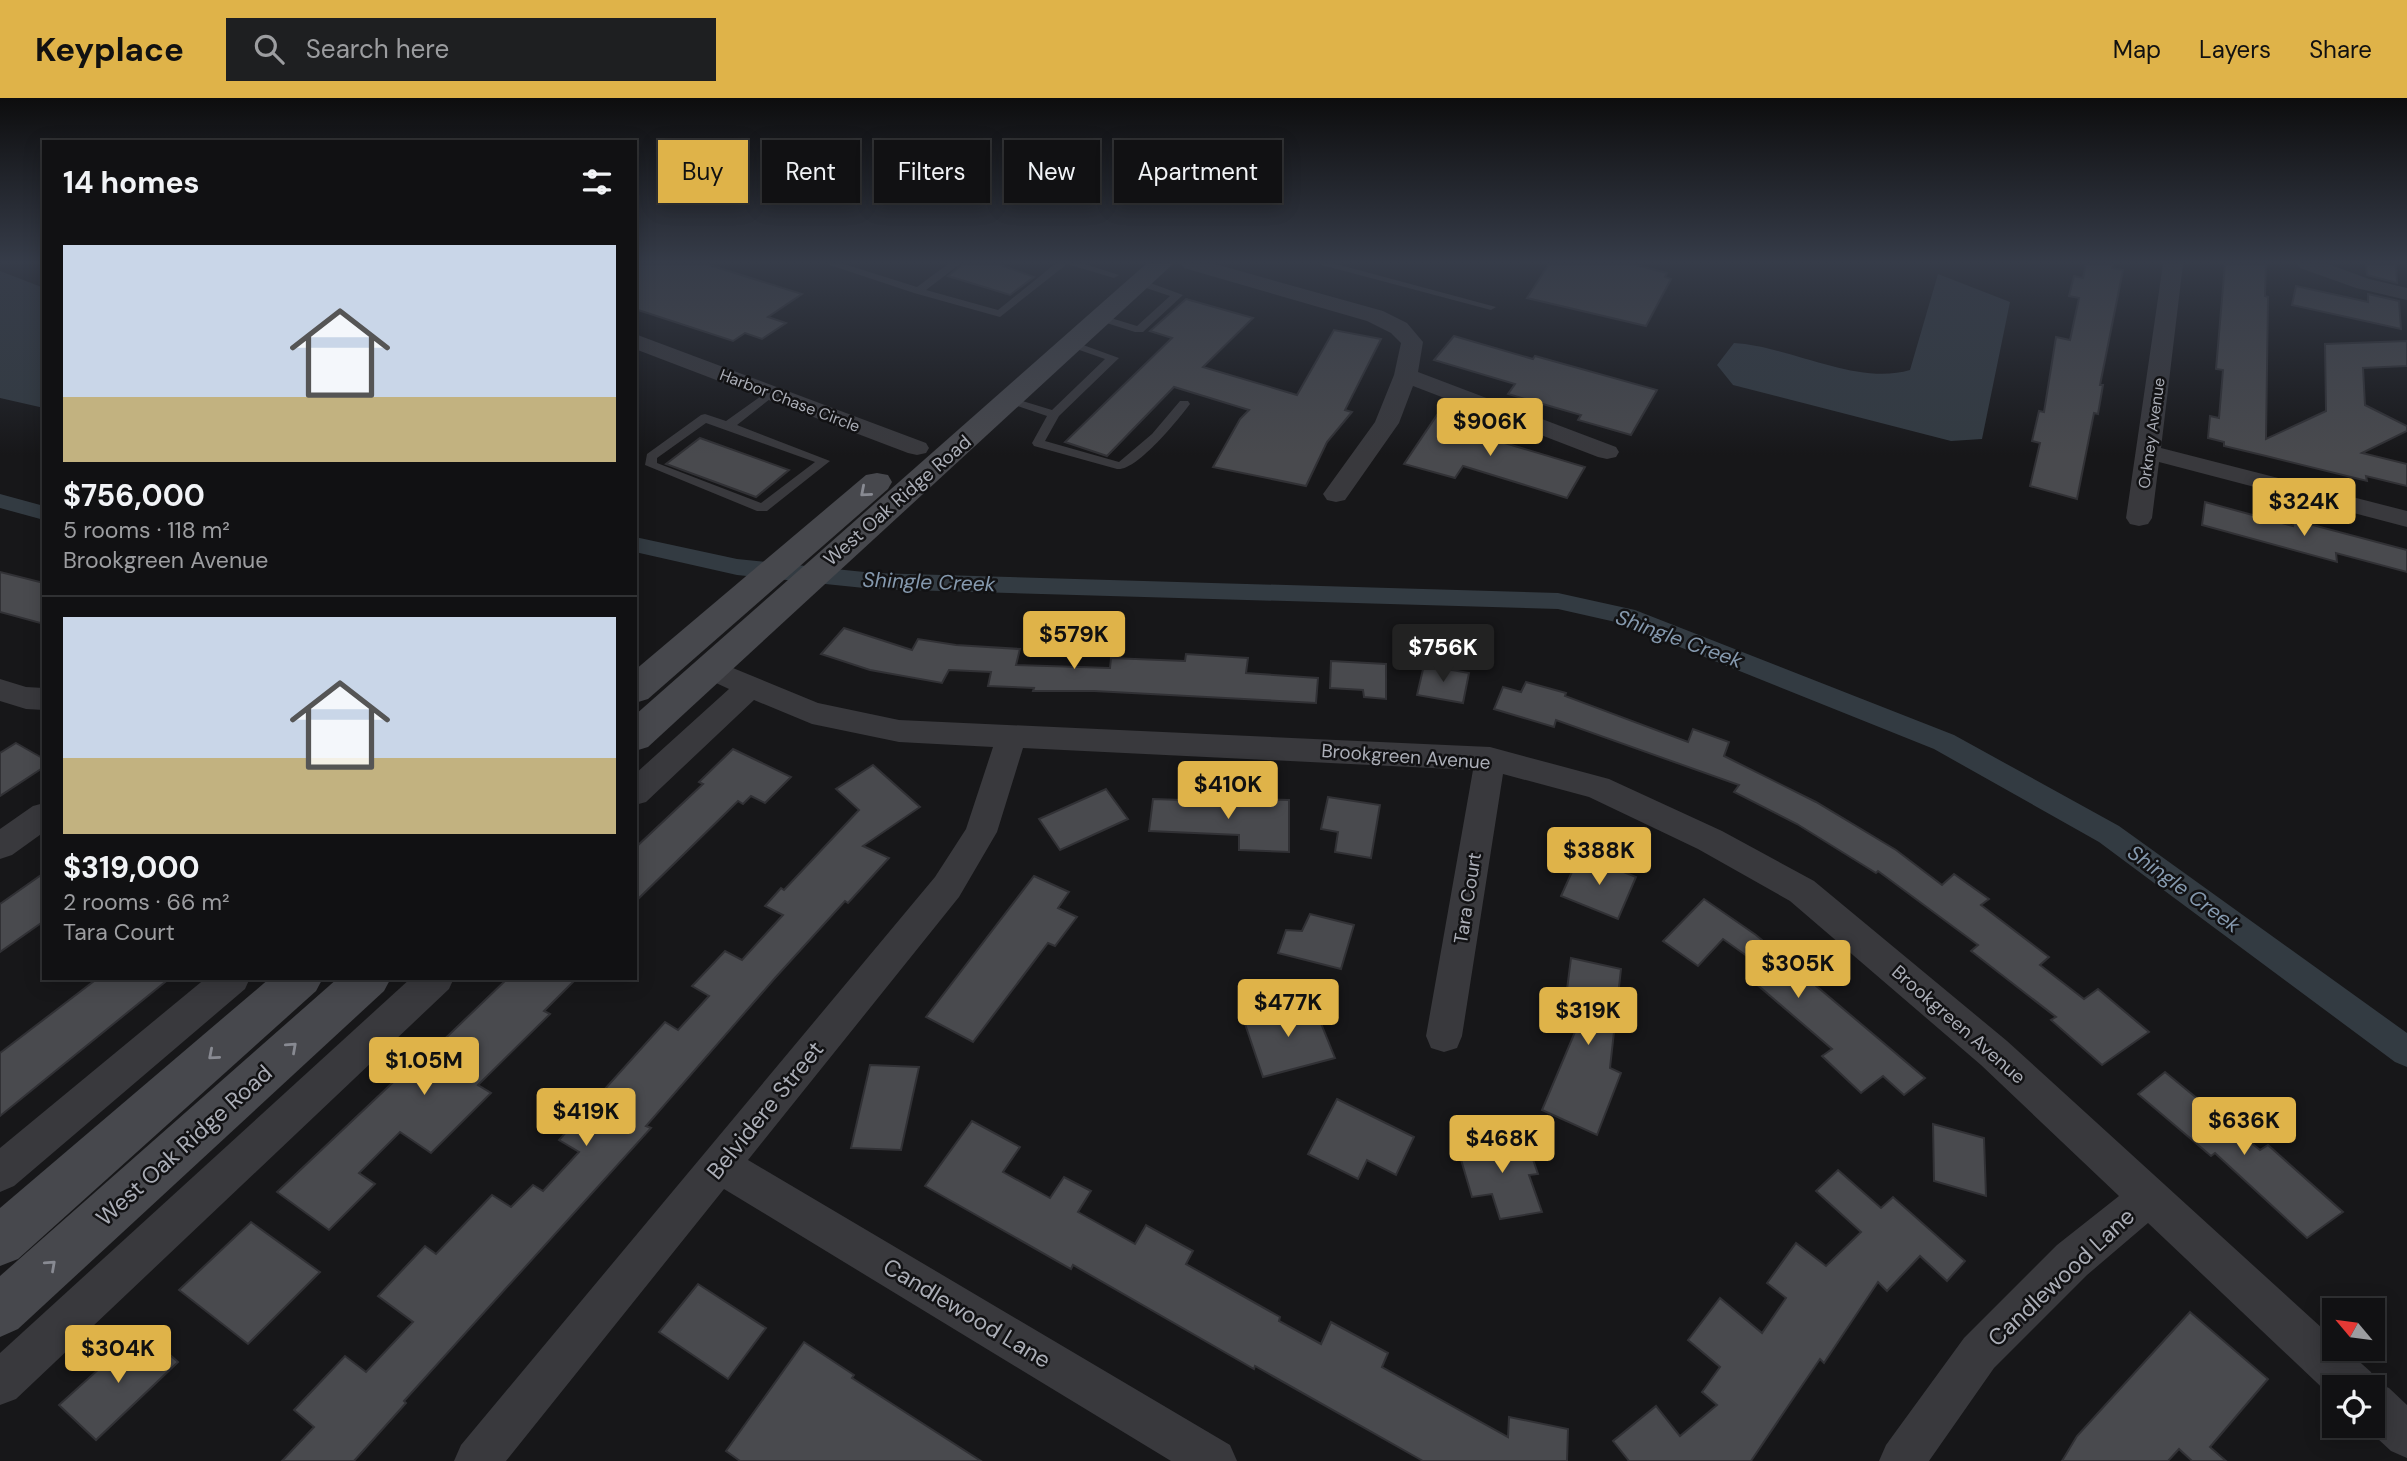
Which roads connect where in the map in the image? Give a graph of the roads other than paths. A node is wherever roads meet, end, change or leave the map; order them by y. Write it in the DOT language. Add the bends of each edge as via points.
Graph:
graph roads {
  1 [pos="1072,328"];
  2 [pos="1073,328"];
  3 [pos="1091,328"];
  4 [pos="1398,328"];
  5 [pos="2165,328"];
  6 [pos="637,342"];
  7 [pos="1075,342"];
  8 [pos="1406,375"];
  9 [pos="771,393"];
  10 [pos="1009,401"];
  11 [pos="1184,404"];
  12 [pos="1054,414"];
  13 [pos="727,426"];
  14 [pos="1606,452"];
  15 [pos="2148,452"];
  16 [pos="931,453"];
  17 [pos="1336,495"];
  18 [pos="2139,517"];
  19 [pos="2407,519"];
  20 [pos="787,559"];
  21 [pos="711,668"];
  22 [pos="750,686"];
  23 [pos="637,688"];
  24 [pos="0,690"];
  25 [pos="42,699"];
  26 [pos="637,735"];
  27 [pos="1011,736"];
  28 [pos="1490,760"];
  29 [pos="637,791"];
  30 [pos="42,816"];
  31 [pos="0,846"];
  32 [pos="230,980"];
  33 [pos="362,980"];
  34 [pos="434,980"];
  35 [pos="325,990"];
  36 [pos="1444,1036"];
  37 [pos="720,1165"];
  38 [pos="0,1172"];
  39 [pos="2148,1198"];
  40 [pos="0,1241"];
  41 [pos="0,1311"];
  42 [pos="2342,1375"];
  43 [pos="0,1383"];
  44 [pos="2385,1415"];
  45 [pos="2407,1435"];
  46 [pos="477,1461"];
  47 [pos="1214,1461"];
  48 [pos="1902,1461"];
  1 -- 16 [label="street, West Oak Ridge Road"];
  2 -- 7 [label="street"];
  3 -- 7 [label="street, West Oak Ridge Road"];
  4 -- 8 [label="street" via="1412,342"];
  5 -- 15 [label="street, Orkney Avenue"];
  6 -- 9 [label="street, Harbor Chase Circle"];
  7 -- 10 [label="street, West Oak Ridge Road"];
  7 -- 12 [label="lane" via="1113,358"];
  8 -- 14 [label="street"];
  8 -- 17 [label="street" via="1387,423"];
  9 -- 13 [label="lane"];
  9 -- 16 [label="street, Harbor Chase Circle"];
  10 -- 12 [label="lane"];
  10 -- 16 [label="street, West Oak Ridge Road"];
  11 -- 12 [label="lane" via="1156,437 1121,466 1038,443"];
  13 -- 13 [label="lane" via="812,456 824,461 762,508 651,465 651,457 705,418"];
  15 -- 18 [label="street, Orkney Avenue"];
  15 -- 19 [label="street"];
  16 -- 20 [label="street, West Oak Ridge Road, one-way"];
  16 -- 21 [label="street, West Oak Ridge Road" via="853,538"];
  20 -- 21 [label="street" via="782,582 699,659"];
  20 -- 23 [label="street, West Oak Ridge Road"];
  21 -- 22 [label="street, Brookgreen Avenue"];
  21 -- 26 [label="street, West Oak Ridge Road"];
  22 -- 27 [label="street, Brookgreen Avenue" via="812,713 900,731"];
  22 -- 29 [label="street"];
  24 -- 25 [label="street"];
  27 -- 28 [label="street, Brookgreen Avenue"];
  27 -- 37 [label="street, Belvidere Street" via="981,832 947,887"];
  28 -- 36 [label="street, Tara Court"];
  28 -- 39 [label="street, Brookgreen Avenue" via="1598,787 1710,840 1802,891 1994,1053"];
  30 -- 31 [label="street"];
  32 -- 38 [label="street"];
  33 -- 35 [label="street, West Oak Ridge Road"];
  34 -- 43 [label="street"];
  35 -- 40 [label="street, West Oak Ridge Road, one-way"];
  41 -- 35 [label="street, West Oak Ridge Road, one-way"];
  37 -- 46 [label="street, Belvidere Street"];
  37 -- 47 [label="street, Candlewood Lane"];
  39 -- 42 [label="street, Brookgreen Avenue"];
  39 -- 48 [label="street, Candlewood Lane" via="2072,1260 1979,1353"];
  44 -- 45 [label="street"];
}
